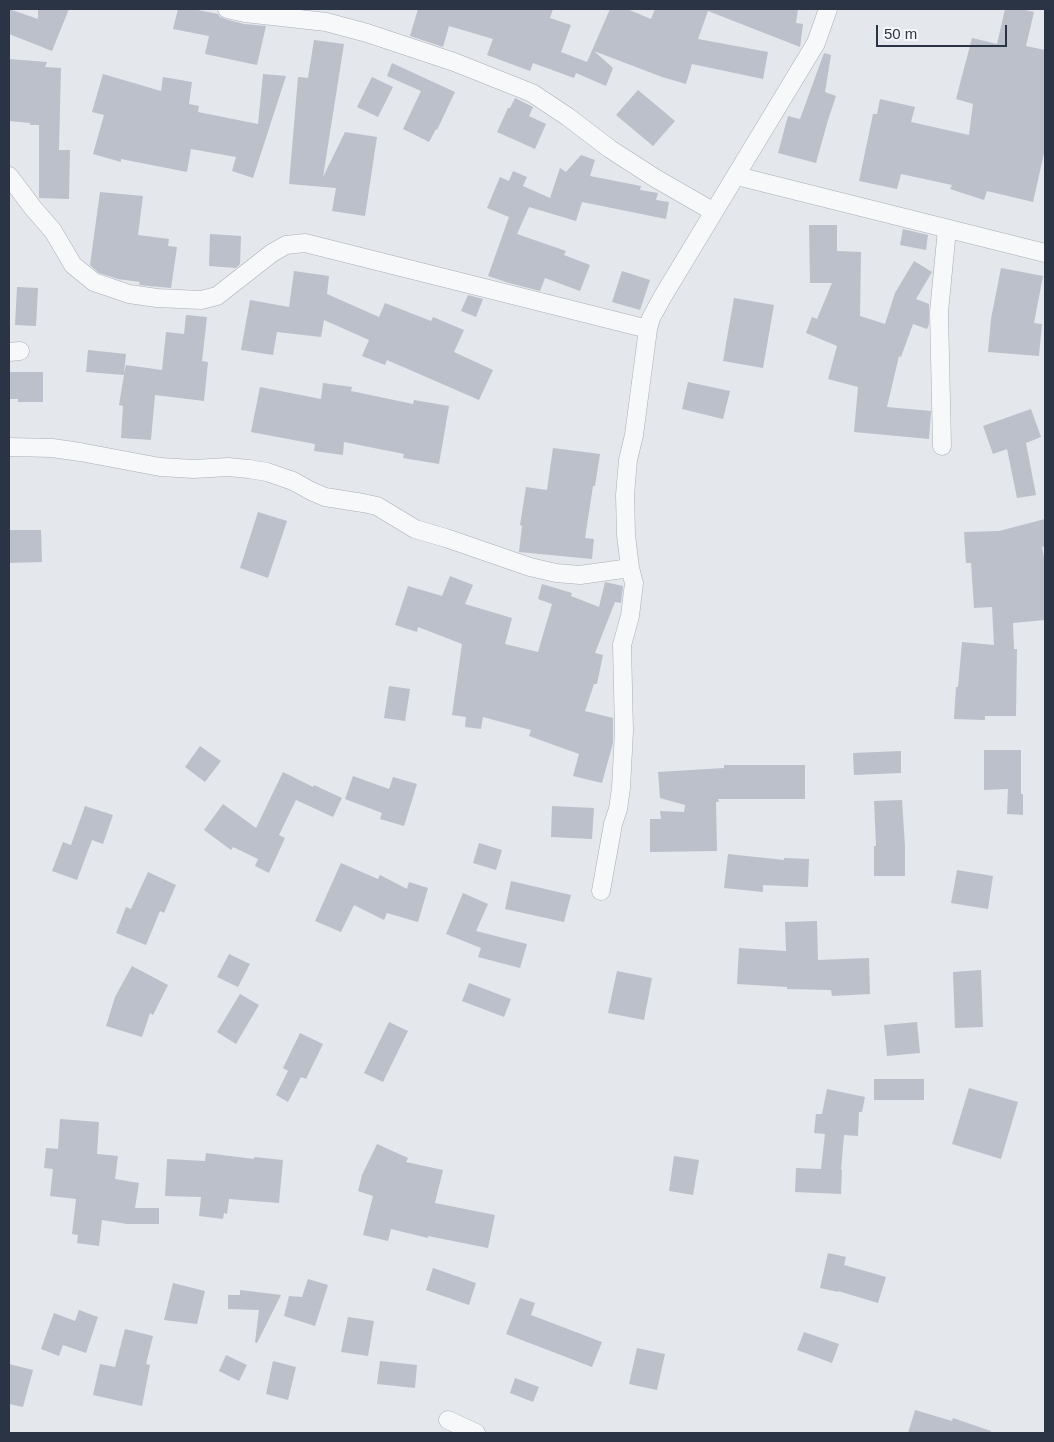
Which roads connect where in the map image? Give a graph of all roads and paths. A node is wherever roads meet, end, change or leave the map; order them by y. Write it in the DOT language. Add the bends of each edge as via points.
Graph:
graph roads {
  1 [pos="227,9"];
  2 [pos="828,9"];
  3 [pos="9,176"];
  4 [pos="736,176"];
  5 [pos="714,212"];
  6 [pos="947,228"];
  7 [pos="1045,253"];
  8 [pos="648,329"];
  9 [pos="942,446"];
  10 [pos="9,447"];
  11 [pos="630,568"];
  12 [pos="601,891"];
  13 [pos="448,1420"];
  14 [pos="476,1433"];
  1 -- 5 [label="street" via="326,22 367,33 532,93 610,149"];
  2 -- 4 [label="street" via="816,43"];
  3 -- 8 [label="street" via="53,231 73,265 94,282 129,294 201,300 217,296 272,253 286,245 305,243"];
  4 -- 5 [label="street"];
  4 -- 6 [label="street"];
  5 -- 8 [label="street" via="663,296"];
  6 -- 7 [label="street"];
  6 -- 9 [label="street" via="939,312"];
  8 -- 11 [label="street" via="625,495"];
  10 -- 11 [label="street" via="71,450 160,466 228,467 267,472 325,497 377,506 415,529 530,567 580,575"];
  11 -- 12 [label="street" via="634,583 622,645 624,732 621,788"];
  13 -- 14 [label="street"];
}
